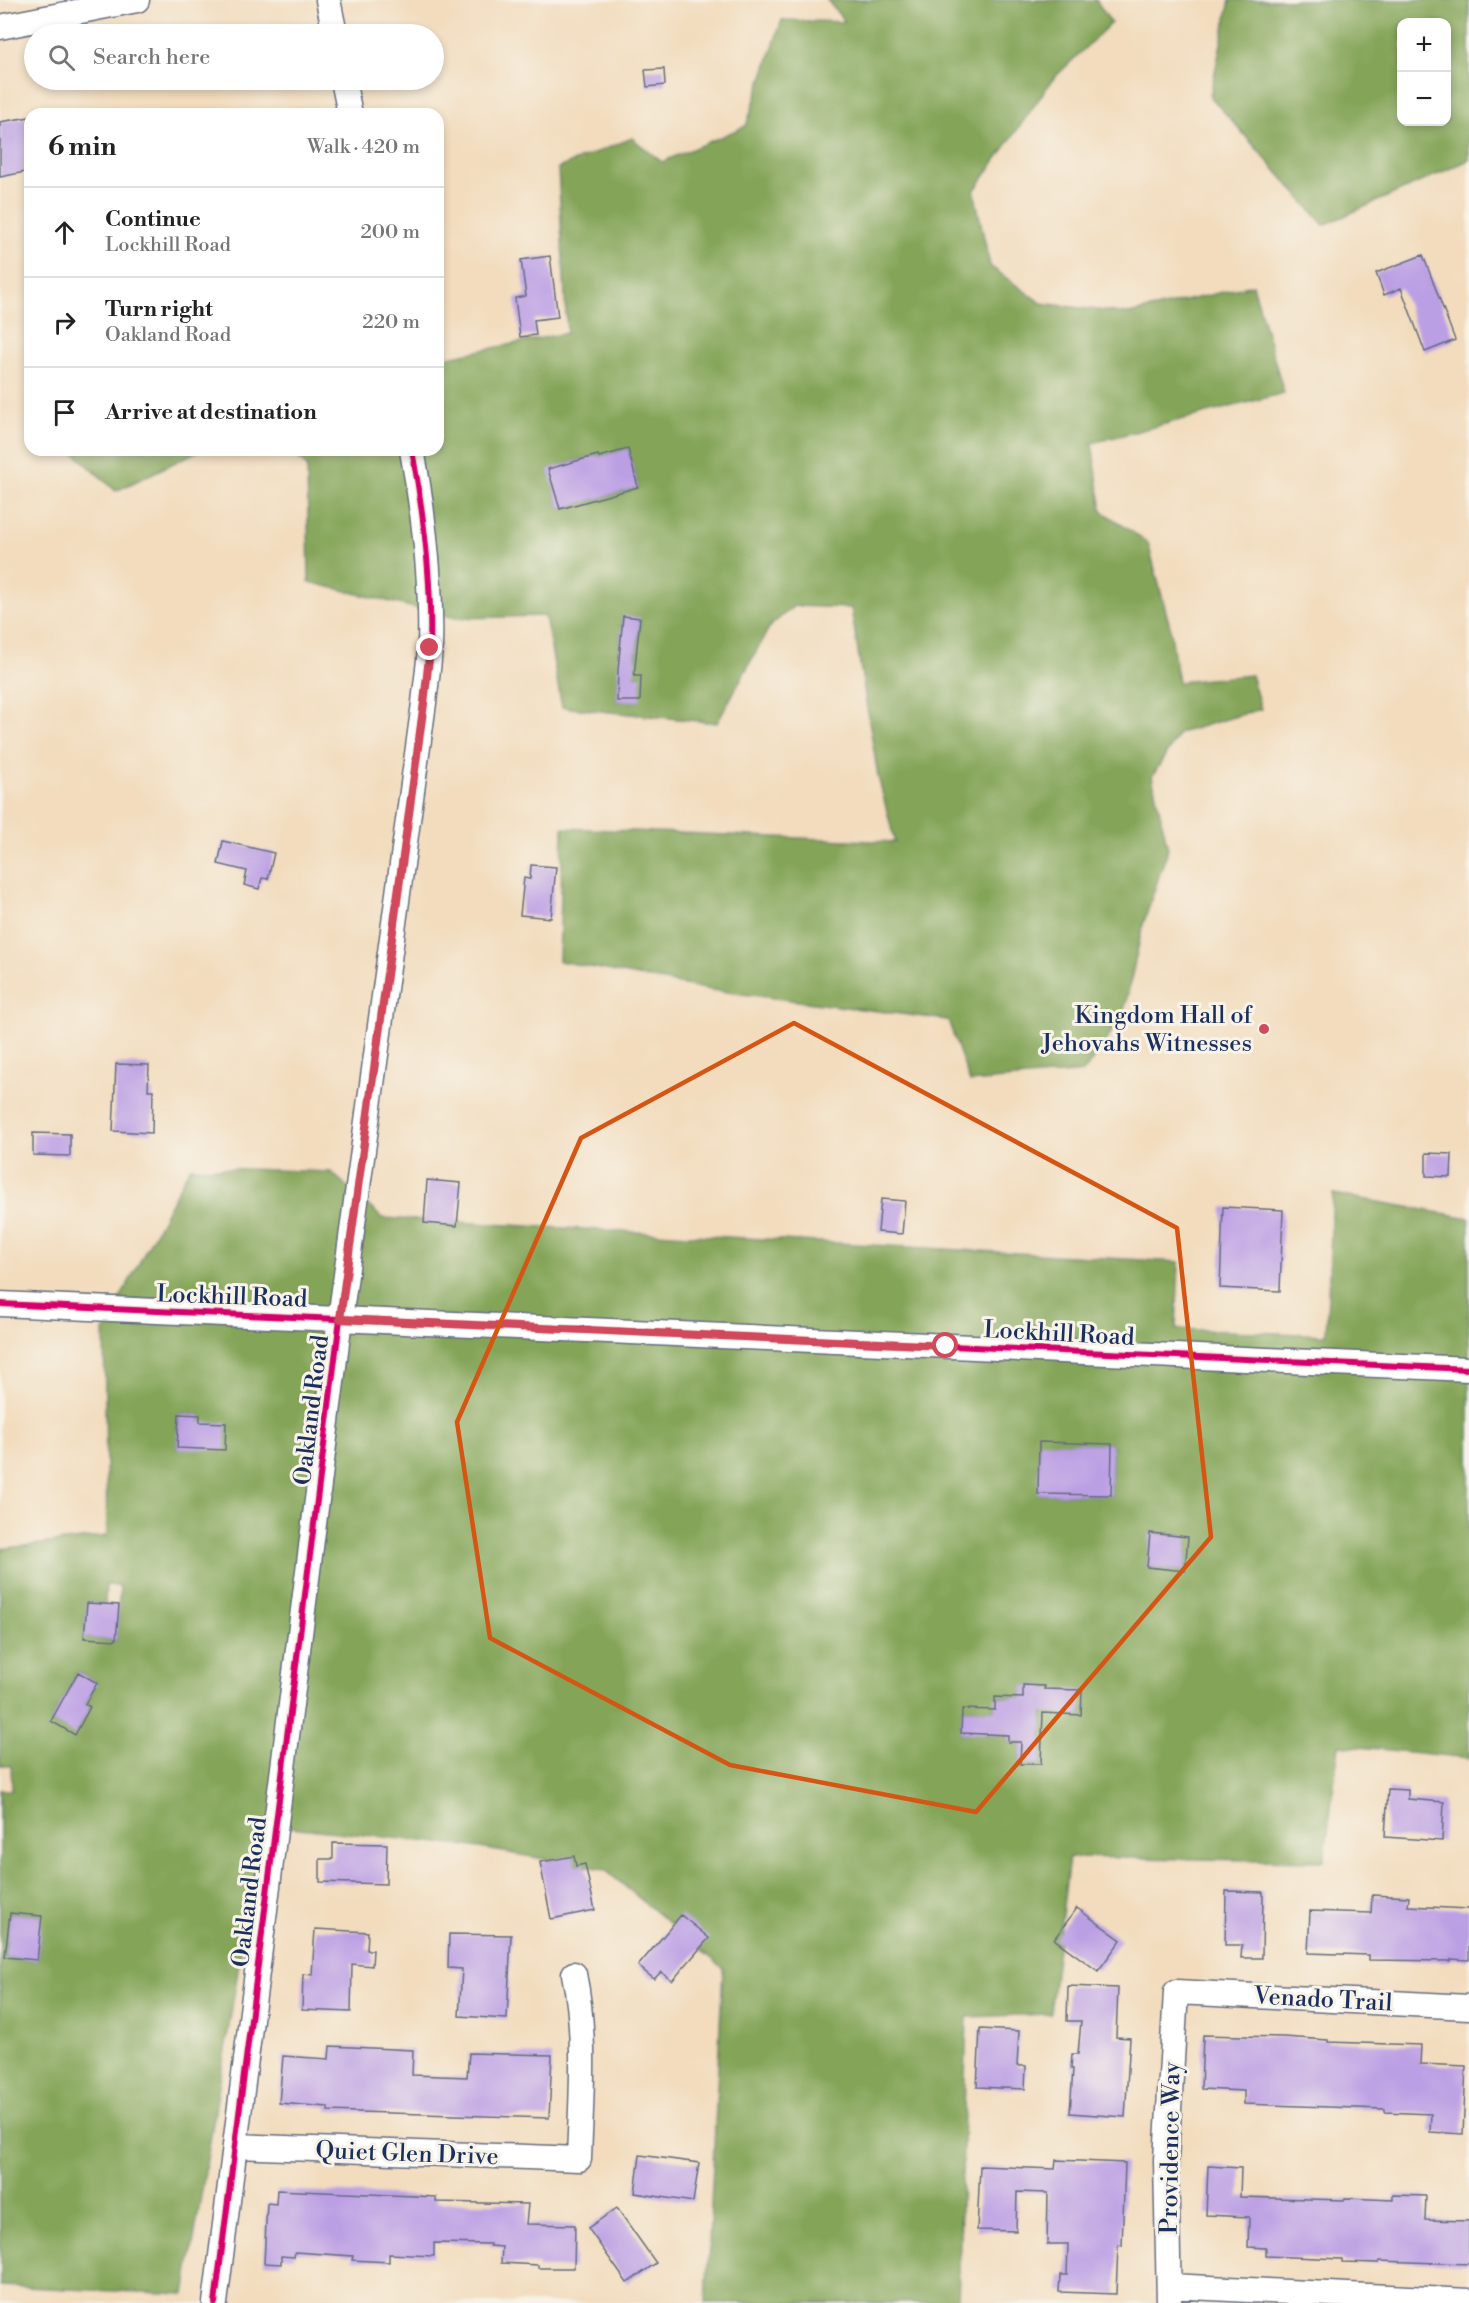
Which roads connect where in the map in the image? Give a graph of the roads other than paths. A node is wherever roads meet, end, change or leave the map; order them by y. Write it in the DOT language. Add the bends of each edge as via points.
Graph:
graph roads {
  1 [pos="136,0"];
  2 [pos="328,0"];
  3 [pos="333,24"];
  4 [pos="0,27"];
  5 [pos="345,90"];
  6 [pos="349,108"];
  7 [pos="413,456"];
  8 [pos="0,1304"];
  9 [pos="340,1319"];
  10 [pos="1469,1369"];
  11 [pos="574,1974"];
  12 [pos="1176,1992"];
  13 [pos="1469,2007"];
  14 [pos="235,2146"];
  15 [pos="1169,2295"];
  16 [pos="1469,2301"];
  17 [pos="215,2303"];
  1 -- 4 [label="street"];
  2 -- 3 [label="street"];
  5 -- 6 [label="street"];
  7 -- 9 [label="street, Oakland Road" via="429,577 430,648"];
  8 -- 9 [label="street, Lockhill Road"];
  9 -- 10 [label="street, Lockhill Road"];
  9 -- 14 [label="street, Oakland Road"];
  11 -- 14 [label="street, Quiet Glen Drive" via="582,2039 579,2159"];
  12 -- 13 [label="street, Venado Trail"];
  12 -- 15 [label="street, Providence Way" via="1166,2160"];
  14 -- 17 [label="street, Oakland Road"];
  15 -- 16 [label="street"];
}
